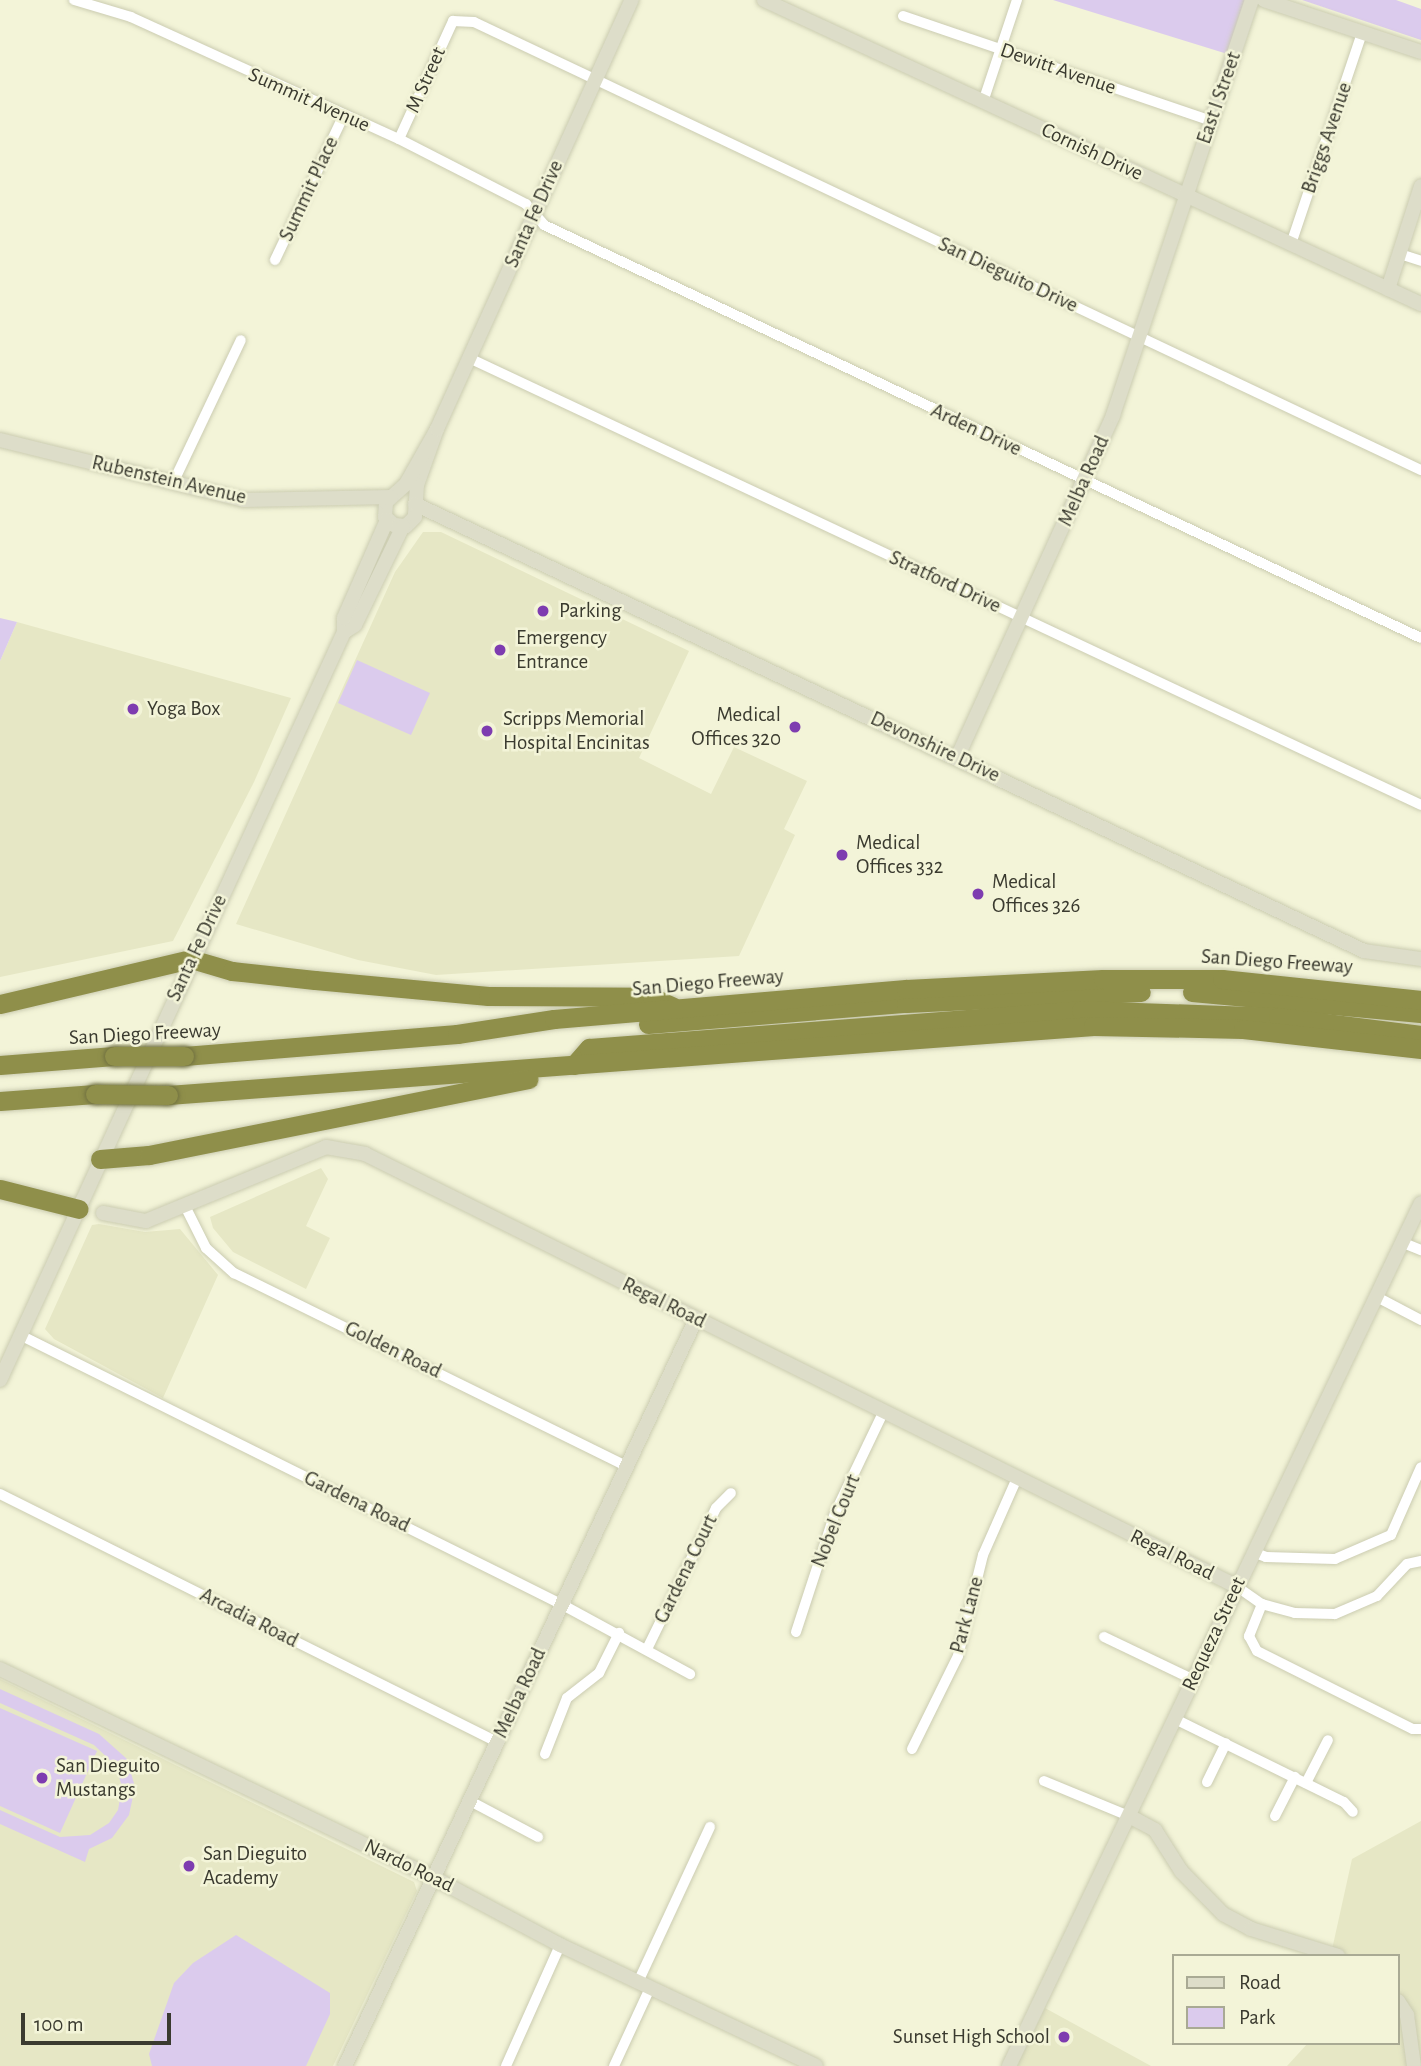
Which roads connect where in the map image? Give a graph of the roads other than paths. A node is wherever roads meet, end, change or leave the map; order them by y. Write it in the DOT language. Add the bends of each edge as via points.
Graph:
graph roads {
  1 [pos="74,0"];
  2 [pos="632,0"];
  3 [pos="764,0"];
  4 [pos="1017,0"];
  5 [pos="1252,0"];
  6 [pos="1264,0"];
  7 [pos="904,16"];
  8 [pos="453,21"];
  9 [pos="1362,33"];
  10 [pos="1000,49"];
  11 [pos="1421,52"];
  12 [pos="594,81"];
  13 [pos="983,102"];
  14 [pos="343,117"];
  15 [pos="1212,121"];
  16 [pos="399,138"];
  17 [pos="1421,190"];
  18 [pos="1186,196"];
  19 [pos="533,217"];
  20 [pos="1291,244"];
  21 [pos="1399,254"];
  22 [pos="275,260"];
  23 [pos="1421,261"];
  24 [pos="1388,289"];
  25 [pos="1421,303"];
  26 [pos="1139,338"];
  27 [pos="241,340"];
  28 [pos="469,358"];
  29 [pos="437,429"];
  30 [pos="0,440"];
  31 [pos="1421,470"];
  32 [pos="1084,481"];
  33 [pos="173,483"];
  34 [pos="394,496"];
  35 [pos="340,498"];
  36 [pos="415,504"];
  37 [pos="385,517"];
  38 [pos="453,522"];
  39 [pos="407,524"];
  40 [pos="1022,618"];
  41 [pos="344,632"];
  42 [pos="1421,638"];
  43 [pos="957,758"];
  44 [pos="1421,805"];
  45 [pos="191,959"];
  46 [pos="1421,959"];
  47 [pos="1421,1000"];
  48 [pos="0,1004"];
  49 [pos="677,1009"];
  50 [pos="1421,1013"];
  51 [pos="554,1019"];
  52 [pos="1421,1035"];
  53 [pos="1421,1049"];
  54 [pos="611,1062"];
  55 [pos="0,1065"];
  56 [pos="574,1065"];
  57 [pos="0,1101"];
  58 [pos="100,1159"];
  59 [pos="0,1189"];
  60 [pos="1421,1203"];
  61 [pos="186,1208"];
  62 [pos="79,1209"];
  63 [pos="103,1213"];
  64 [pos="1401,1242"];
  65 [pos="1421,1250"];
  66 [pos="1375,1296"];
  67 [pos="695,1319"];
  68 [pos="1421,1320"];
  69 [pos="20,1335"];
  70 [pos="0,1380"];
  71 [pos="883,1413"];
  72 [pos="626,1466"];
  73 [pos="1421,1467"];
  74 [pos="1017,1478"];
  75 [pos="731,1493"];
  76 [pos="0,1494"];
  77 [pos="1253,1552"];
  78 [pos="1421,1561"];
  79 [pos="1236,1586"];
  80 [pos="561,1604"];
  81 [pos="1262,1604"];
  82 [pos="796,1632"];
  83 [pos="619,1633"];
  84 [pos="1104,1637"];
  85 [pos="648,1650"];
  86 [pos="0,1669"];
  87 [pos="690,1674"];
  88 [pos="1194,1680"];
  89 [pos="1175,1718"];
  90 [pos="1421,1729"];
  91 [pos="1328,1740"];
  92 [pos="497,1742"];
  93 [pos="1226,1743"];
  94 [pos="912,1749"];
  95 [pos="545,1754"];
  96 [pos="1295,1777"];
  97 [pos="1044,1781"];
  98 [pos="1207,1783"];
  99 [pos="1306,1783"];
  100 [pos="470,1801"];
  101 [pos="1353,1812"];
  102 [pos="1129,1816"];
  103 [pos="1275,1816"];
  104 [pos="710,1827"];
  105 [pos="538,1837"];
  106 [pos="434,1878"];
  107 [pos="560,1945"];
  108 [pos="1332,1954"];
  109 [pos="644,1985"];
  110 [pos="1400,2004"];
  111 [pos="345,2066"];
  112 [pos="506,2066"];
  113 [pos="614,2066"];
  114 [pos="817,2066"];
  115 [pos="1009,2066"];
  116 [pos="1414,2066"];
  1 -- 14 [label="street, Summit Avenue" via="131,17"];
  2 -- 12 [label="street, Santa Fe Drive"];
  3 -- 13 [label="street, Cornish Drive"];
  4 -- 10 [label="street"];
  5 -- 15 [label="street, East I Street"];
  6 -- 9 [label="street"];
  7 -- 10 [label="street, Dewitt Avenue"];
  8 -- 12 [label="street, San Dieguito Drive" via="474,22"];
  8 -- 16 [label="street, M Street"];
  9 -- 11 [label="street"];
  9 -- 20 [label="street, Briggs Avenue"];
  10 -- 13 [label="street"];
  10 -- 15 [label="street, Dewitt Avenue"];
  12 -- 19 [label="street, Santa Fe Drive"];
  12 -- 26 [label="street, San Dieguito Drive"];
  13 -- 18 [label="street, Cornish Drive"];
  14 -- 16 [label="street, Summit Avenue"];
  14 -- 22 [label="street, Summit Place"];
  15 -- 18 [label="street, East I Street"];
  16 -- 19 [label="street, Summit Avenue" via="526,204"];
  17 -- 21 [label="street"];
  18 -- 20 [label="street, Cornish Drive"];
  18 -- 26 [label="street, Melba Road"];
  19 -- 28 [label="street, Santa Fe Drive"];
  19 -- 32 [label="street, Arden Drive"];
  20 -- 24 [label="street, Cornish Drive"];
  21 -- 23 [label="street"];
  21 -- 24 [label="street"];
  24 -- 25 [label="street, Cornish Drive"];
  26 -- 31 [label="street, San Dieguito Drive"];
  26 -- 32 [label="street, Melba Road"];
  27 -- 33 [label="street"];
  28 -- 29 [label="street, Santa Fe Drive"];
  28 -- 40 [label="street, Stratford Drive"];
  29 -- 34 [label="street, Santa Fe Drive"];
  29 -- 36 [label="street, Santa Fe Drive"];
  30 -- 33 [label="street, Rubenstein Avenue"];
  32 -- 40 [label="street, Melba Road"];
  32 -- 42 [label="street, Arden Drive"];
  33 -- 35 [label="street, Rubenstein Avenue" via="244,500"];
  34 -- 35 [label="street, Rubenstein Avenue"];
  34 -- 36 [label="street, Devonshire Drive"];
  34 -- 37 [label="street, Santa Fe Drive"];
  35 -- 37 [label="street, Rubenstein Avenue" via="365,503"];
  36 -- 38 [label="street, Devonshire Drive"];
  36 -- 39 [label="street, Santa Fe Drive"];
  37 -- 39 [label="street, Rubenstein Avenue"];
  37 -- 41 [label="street, Santa Fe Drive" via="344,618"];
  38 -- 39 [label="street, Devonshire Drive"];
  38 -- 43 [label="street, Devonshire Drive"];
  39 -- 41 [label="street, Santa Fe Drive" via="355,625"];
  40 -- 43 [label="street, Melba Road"];
  40 -- 44 [label="street, Stratford Drive"];
  41 -- 45 [label="street, Santa Fe Drive"];
  43 -- 46 [label="street, Devonshire Drive" via="1364,951"];
  45 -- 48 [label="highway"];
  45 -- 49 [label="highway" via="232,971 474,995 652,997"];
  45 -- 58 [label="street, Santa Fe Drive"];
  47 -- 49 [label="highway, San Diego Freeway" via="1222,979 1103,979"];
  49 -- 51 [label="highway, San Diego Freeway"];
  50 -- 51 [label="highway" via="1215,992 1123,992 588,1029"];
  51 -- 55 [label="highway, San Diego Freeway, bridge" via="457,1034"];
  52 -- 56 [label="highway" via="1278,1017 1080,1010 589,1048"];
  53 -- 54 [label="highway" via="1243,1029 1093,1026"];
  54 -- 56 [label="highway"];
  54 -- 58 [label="highway" via="149,1155"];
  56 -- 57 [label="highway, bridge" via="168,1095 95,1094"];
  58 -- 62 [label="street, Santa Fe Drive"];
  59 -- 62 [label="highway"];
  60 -- 64 [label="street, Requeza Street"];
  61 -- 63 [label="street, Regal Road" via="146,1221"];
  61 -- 67 [label="street, Regal Road" via="326,1147 348,1148"];
  61 -- 72 [label="street, Golden Road" via="206,1248 234,1273"];
  62 -- 63 [label="street, Regal Road"];
  62 -- 69 [label="street, Santa Fe Drive"];
  64 -- 65 [label="street"];
  64 -- 66 [label="street, Requeza Street"];
  66 -- 68 [label="street"];
  66 -- 77 [label="street, Requeza Street"];
  67 -- 71 [label="street, Regal Road"];
  67 -- 72 [label="street, Melba Road"];
  69 -- 70 [label="street, Santa Fe Drive"];
  69 -- 80 [label="street, Gardena Road"];
  71 -- 74 [label="street, Regal Road"];
  71 -- 82 [label="street, Nobel Court" via="835,1513"];
  72 -- 80 [label="street, Melba Road"];
  73 -- 77 [label="street" via="1391,1535 1335,1559 1266,1557"];
  74 -- 79 [label="street, Regal Road"];
  74 -- 94 [label="street, Park Lane" via="983,1555 958,1656"];
  75 -- 85 [label="street, Gardena Court" via="716,1508"];
  76 -- 92 [label="street, Arcadia Road"];
  77 -- 79 [label="street, Requeza Street"];
  78 -- 81 [label="street" via="1407,1564 1377,1596 1335,1614 1295,1613"];
  79 -- 81 [label="street"];
  79 -- 88 [label="street, Requeza Street"];
  80 -- 83 [label="street, Gardena Road"];
  80 -- 92 [label="street, Melba Road"];
  81 -- 90 [label="street" via="1249,1636 1257,1651 1413,1730"];
  83 -- 85 [label="street, Gardena Road"];
  83 -- 95 [label="street" via="599,1673 567,1698"];
  84 -- 88 [label="street"];
  85 -- 87 [label="street, Gardena Road"];
  86 -- 106 [label="street, Nardo Road"];
  88 -- 89 [label="street, Requeza Street"];
  89 -- 93 [label="street"];
  89 -- 102 [label="street, Requeza Street"];
  91 -- 99 [label="street"];
  92 -- 100 [label="street, Melba Road"];
  93 -- 96 [label="street"];
  93 -- 98 [label="street"];
  96 -- 99 [label="street"];
  96 -- 103 [label="street"];
  97 -- 102 [label="street"];
  99 -- 101 [label="street" via="1344,1802"];
  100 -- 105 [label="street"];
  100 -- 106 [label="street, Melba Road"];
  102 -- 108 [label="street" via="1155,1830 1181,1871 1223,1914 1251,1929"];
  102 -- 115 [label="street, Requeza Street"];
  104 -- 109 [label="street"];
  106 -- 107 [label="street, Nardo Road"];
  106 -- 111 [label="street, Melba Road"];
  107 -- 109 [label="street, Nardo Road"];
  107 -- 112 [label="street"];
  109 -- 113 [label="street"];
  109 -- 114 [label="street, Nardo Road"];
  110 -- 116 [label="street" via="1407,2015"];
}
